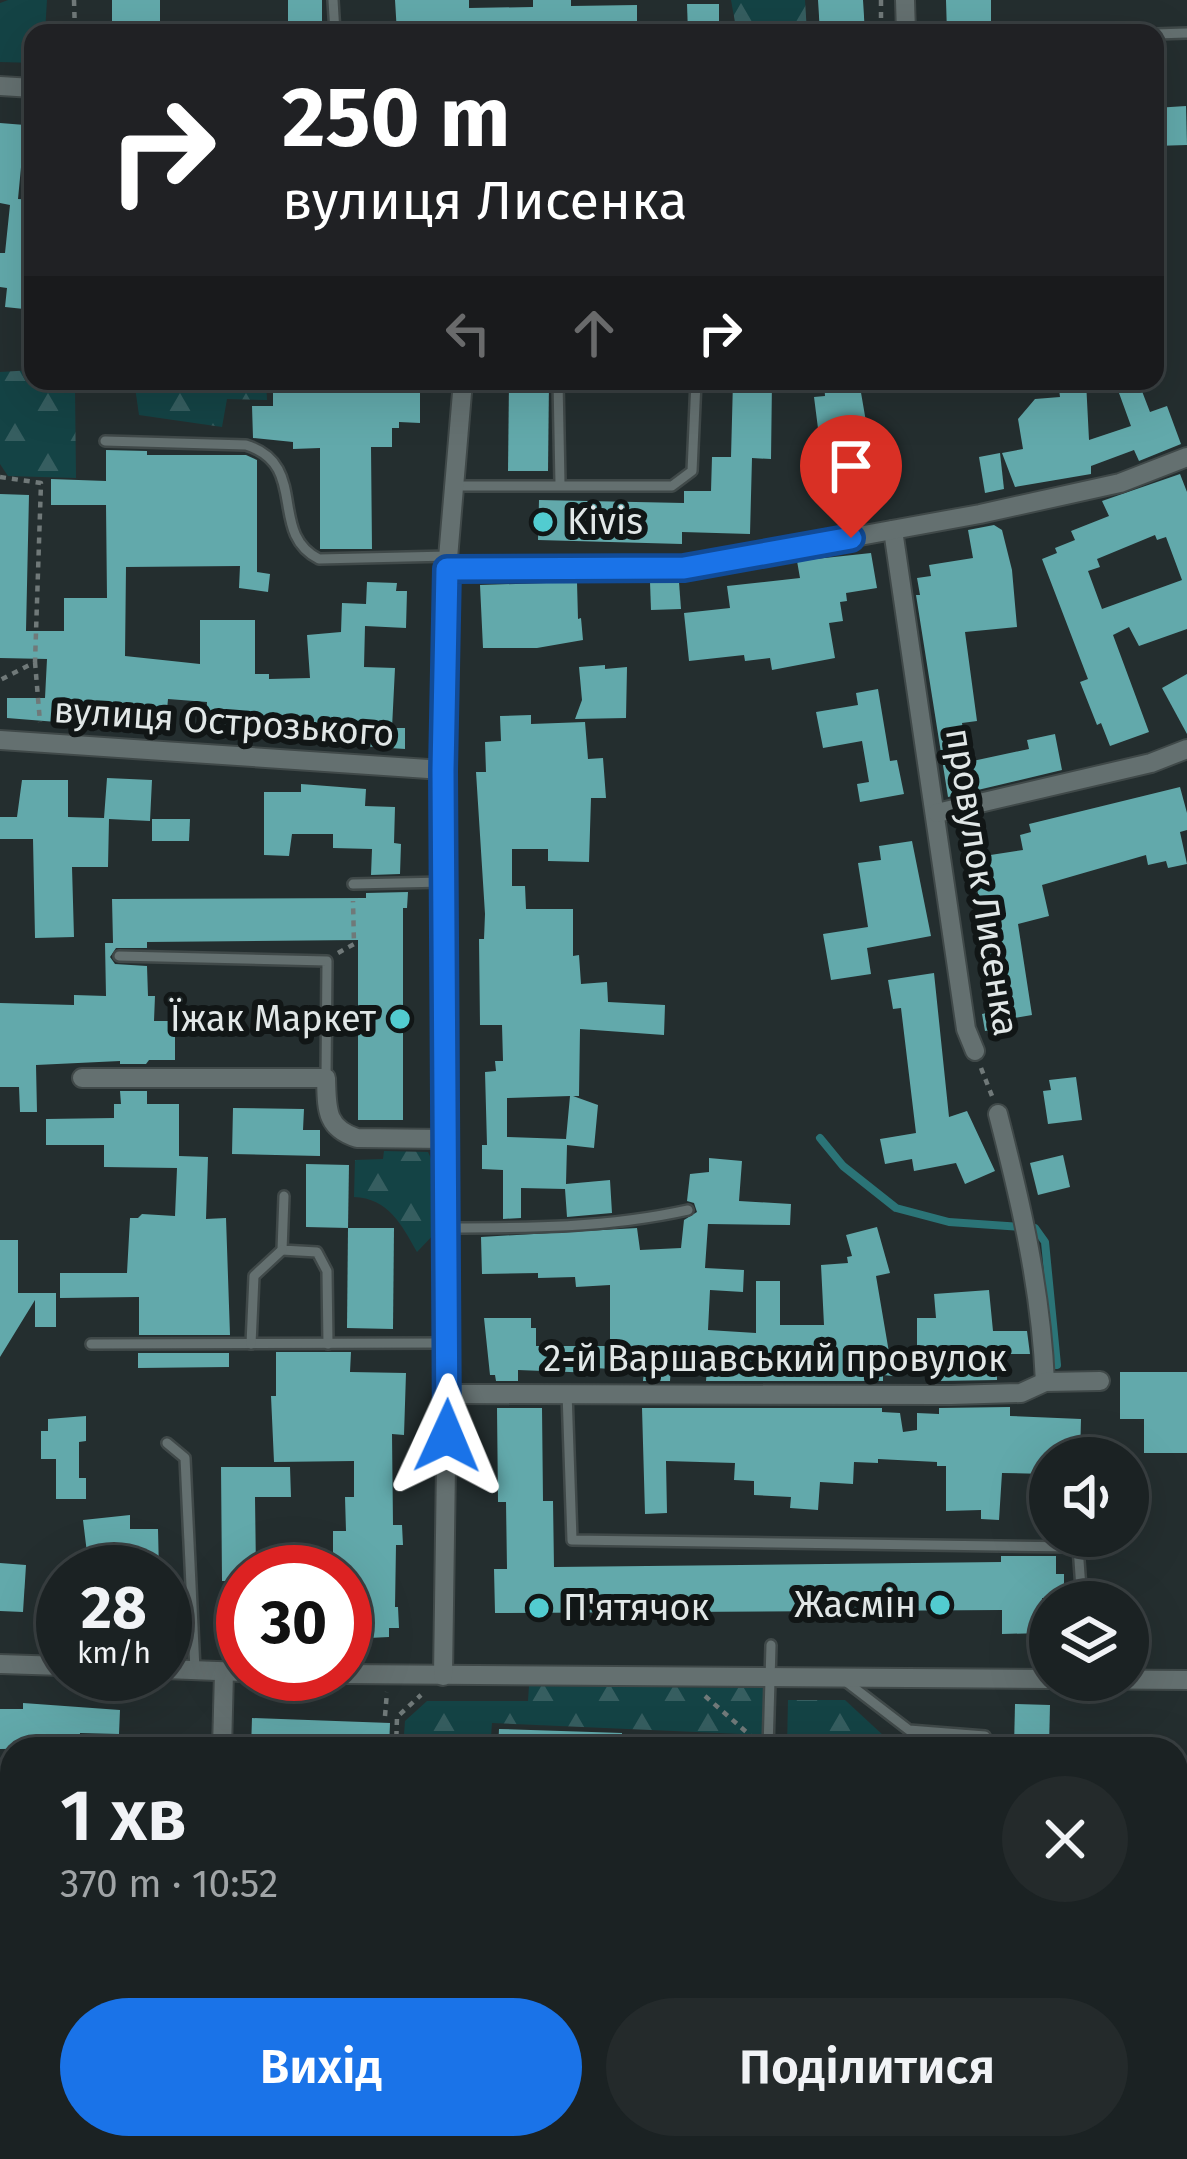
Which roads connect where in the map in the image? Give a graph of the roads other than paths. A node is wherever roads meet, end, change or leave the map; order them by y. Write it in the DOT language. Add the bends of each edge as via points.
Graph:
graph roads {
  1 [pos="462,390"];
  2 [pos="558,390"];
  3 [pos="696,390"];
  4 [pos="105,441"];
  5 [pos="1187,457"];
  6 [pos="560,484"];
  7 [pos="454,486"];
  8 [pos="893,530"];
  9 [pos="448,562"];
  10 [pos="0,740"];
  11 [pos="1187,749"];
  12 [pos="443,770"];
  13 [pos="937,813"];
  14 [pos="444,882"];
  15 [pos="353,884"];
  16 [pos="119,956"];
  17 [pos="975,1051"];
  18 [pos="82,1078"];
  19 [pos="326,1078"];
  20 [pos="998,1114"];
  21 [pos="446,1139"];
  22 [pos="284,1196"];
  23 [pos="688,1210"];
  24 [pos="446,1228"];
  25 [pos="282,1250"];
  26 [pos="447,1343"];
  27 [pos="91,1344"];
  28 [pos="251,1344"];
  29 [pos="328,1344"];
  30 [pos="1100,1381"];
  31 [pos="1045,1382"];
  32 [pos="567,1392"];
  33 [pos="448,1394"];
  34 [pos="167,1443"];
  35 [pos="1080,1581"];
  36 [pos="771,1645"];
  37 [pos="0,1664"];
  38 [pos="36,1665"];
  39 [pos="194,1670"];
  40 [pos="216,1671"];
  41 [pos="372,1675"];
  42 [pos="443,1676"];
  43 [pos="770,1679"];
  44 [pos="844,1680"];
  45 [pos="1029,1680"];
  46 [pos="1149,1680"];
  47 [pos="1187,1680"];
  48 [pos="229,1701"];
  49 [pos="985,1736"];
  50 [pos="224,1737"];
  51 [pos="767,1737"];
  1 -- 7 [label="street"];
  2 -- 6 [label="lane"];
  3 -- 6 [label="lane" via="692,471 672,486"];
  4 -- 9 [label="lane" via="264,451 284,480 287,513 305,552 319,559"];
  5 -- 8 [label="street" via="1120,484"];
  6 -- 7 [label="lane"];
  7 -- 9 [label="street"];
  8 -- 9 [label="street" via="684,568"];
  8 -- 13 [label="street, провулок Лисенка"];
  9 -- 12 [label="street"];
  10 -- 12 [label="street, вулиця Острозького"];
  11 -- 13 [label="street"];
  12 -- 14 [label="street"];
  13 -- 17 [label="street, провулок Лисенка"];
  14 -- 15 [label="lane"];
  14 -- 21 [label="street"];
  16 -- 19 [label="lane" via="327,961"];
  18 -- 19 [label="street"];
  19 -- 21 [label="street" via="327,1114 344,1134"];
  20 -- 31 [label="street" via="1030,1243"];
  21 -- 24 [label="street"];
  22 -- 25 [label="lane"];
  23 -- 24 [label="lane" via="567,1229"];
  24 -- 26 [label="street"];
  25 -- 28 [label="lane" via="254,1276"];
  25 -- 29 [label="lane" via="317,1252 327,1271"];
  26 -- 29 [label="lane"];
  26 -- 33 [label="street"];
  27 -- 28 [label="lane"];
  28 -- 29 [label="lane"];
  30 -- 31 [label="street, 2-й Варшавський провулок"];
  31 -- 32 [label="street, 2-й Варшавський провулок" via="1021,1393 951,1395"];
  32 -- 33 [label="street, 2-й Варшавський провулок"];
  32 -- 35 [label="lane" via="572,1540 1078,1547"];
  33 -- 42 [label="street"];
  34 -- 39 [label="lane" via="185,1458"];
  36 -- 43 [label="lane"];
  37 -- 38 [label="street"];
  39 -- 40 [label="street"];
  41 -- 42 [label="street"];
  42 -- 43 [label="street"];
  43 -- 44 [label="street"];
  43 -- 51 [label="lane"];
  44 -- 45 [label="street"];
  44 -- 49 [label="lane" via="908,1730"];
  46 -- 47 [label="street"];
  48 -- 50 [label="street"];
}
